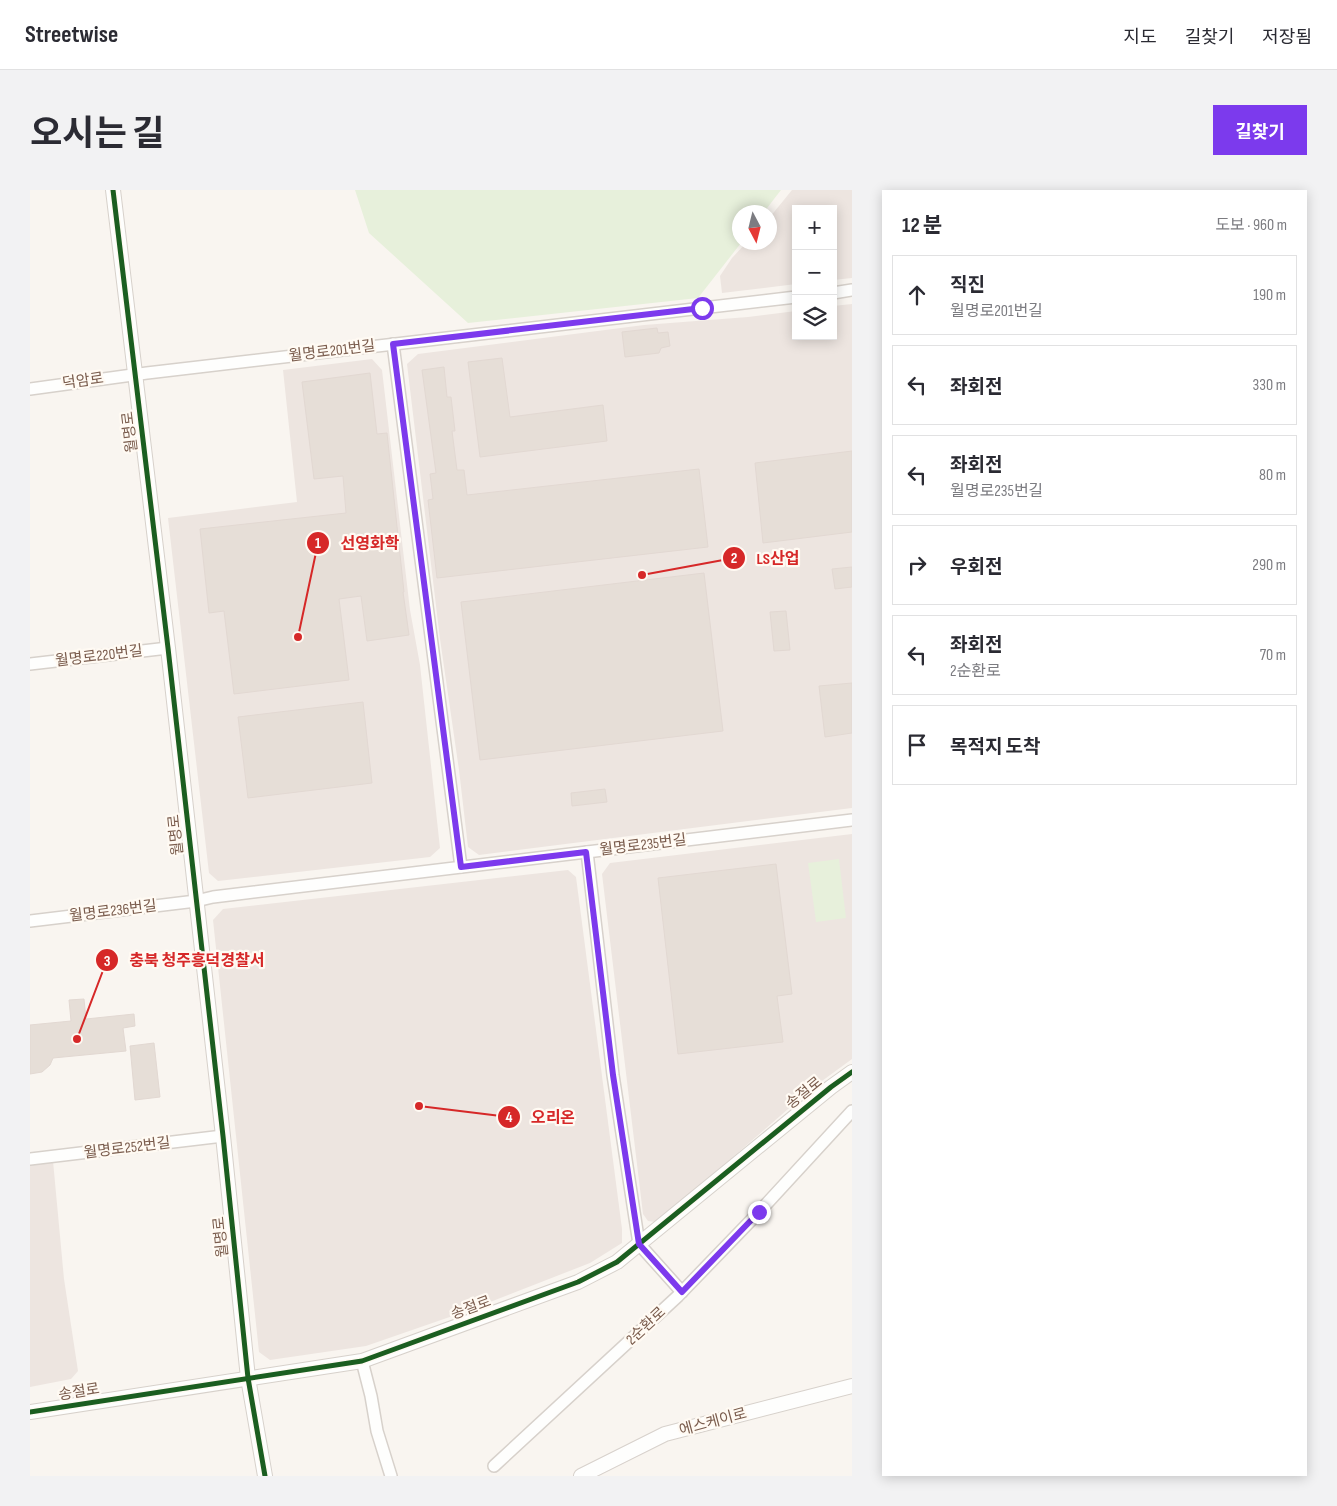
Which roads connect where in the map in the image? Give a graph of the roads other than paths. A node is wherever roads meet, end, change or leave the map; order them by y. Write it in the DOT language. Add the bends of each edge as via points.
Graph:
graph roads {
  1 [pos="113,190"];
  2 [pos="852,290"];
  3 [pos="837,292"];
  4 [pos="792,297"];
  5 [pos="393,344"];
  6 [pos="136,374"];
  7 [pos="30,386"];
  8 [pos="168,648"];
  9 [pos="30,664"];
  10 [pos="852,820"];
  11 [pos="586,852"];
  12 [pos="461,867"];
  13 [pos="196,901"];
  14 [pos="30,921"];
  15 [pos="852,1072"];
  16 [pos="852,1111"];
  17 [pos="223,1136"];
  18 [pos="30,1159"];
  19 [pos="639,1244"];
  20 [pos="682,1292"];
  21 [pos="362,1361"];
  22 [pos="248,1378"];
  23 [pos="852,1386"];
  24 [pos="30,1412"];
  25 [pos="494,1466"];
  26 [pos="265,1476"];
  27 [pos="391,1476"];
  28 [pos="581,1476"];
  1 -- 6 [label="street, 월명로"];
  2 -- 3 [label="street"];
  4 -- 5 [label="street, 월명로201번길"];
  5 -- 6 [label="street, 월명로201번길"];
  5 -- 12 [label="street"];
  6 -- 7 [label="street, 덕암로"];
  6 -- 8 [label="street, 월명로"];
  8 -- 9 [label="street, 월명로220번길"];
  8 -- 13 [label="street, 월명로"];
  10 -- 11 [label="street, 월명로235번길"];
  11 -- 12 [label="street, 월명로235번길"];
  11 -- 19 [label="street" via="613,1075"];
  12 -- 13 [label="street, 월명로235번길"];
  13 -- 14 [label="street, 월명로236번길"];
  13 -- 17 [label="street, 월명로"];
  15 -- 19 [label="street, 송절로"];
  16 -- 20 [label="street, 2순환로"];
  17 -- 18 [label="street, 월명로252번길"];
  17 -- 22 [label="street, 월명로"];
  19 -- 20 [label="street"];
  19 -- 21 [label="street, 송절로" via="618,1262 578,1282"];
  20 -- 25 [label="street, 2순환로"];
  21 -- 22 [label="street, 송절로"];
  21 -- 27 [label="street" via="377,1431"];
  22 -- 24 [label="street, 송절로"];
  22 -- 26 [label="street, 월명로"];
  23 -- 28 [label="street, 에스케이로" via="665,1434"];
}
